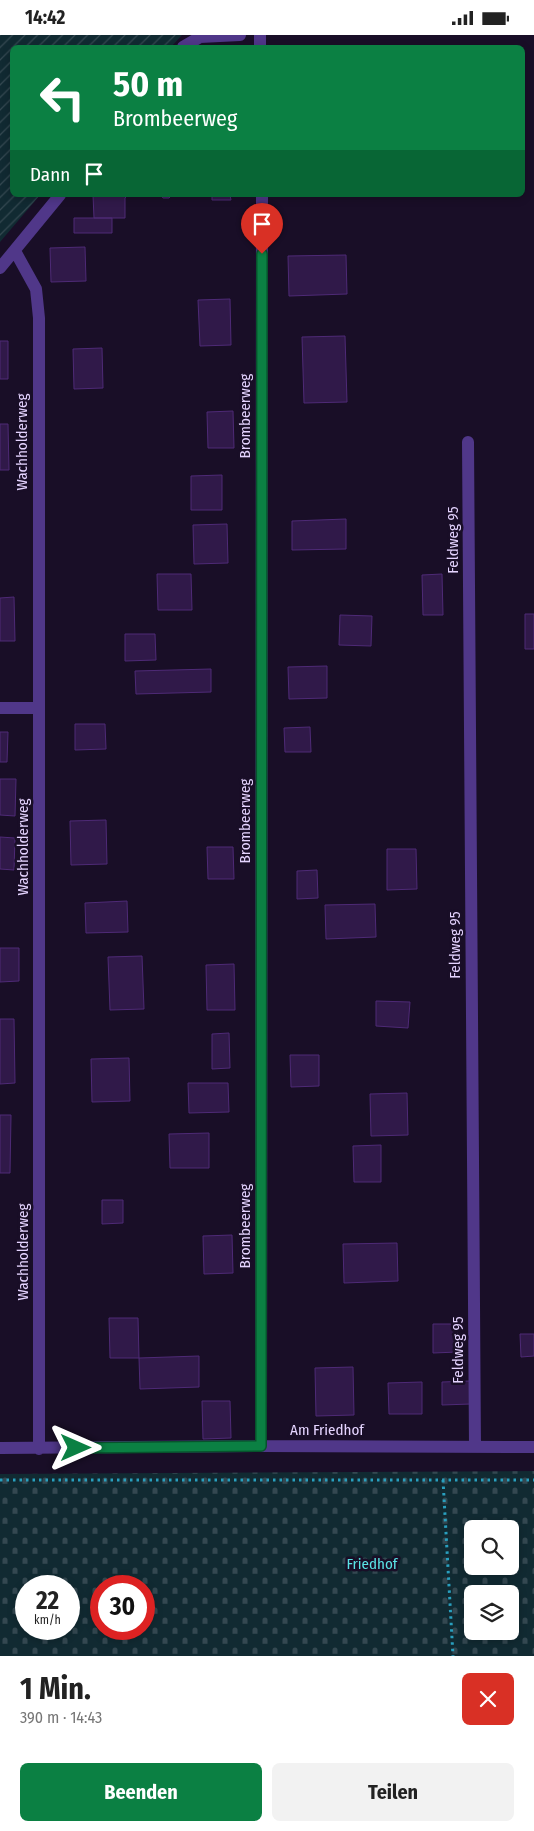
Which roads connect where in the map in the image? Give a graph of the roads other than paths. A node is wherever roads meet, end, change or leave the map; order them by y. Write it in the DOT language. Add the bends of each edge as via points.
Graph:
graph roads {
  1 [pos="240,35"];
  2 [pos="186,45"];
  3 [pos="58,197"];
  4 [pos="262,197"];
  5 [pos="15,251"];
  6 [pos="0,268"];
  7 [pos="468,442"];
  8 [pos="0,708"];
  9 [pos="39,708"];
  10 [pos="261,1446"];
  11 [pos="475,1447"];
  12 [pos="534,1447"];
  13 [pos="0,1448"];
  14 [pos="39,1449"];
  1 -- 2 [label="street" via="200,37"];
  3 -- 5 [label="street"];
  4 -- 10 [label="street, Brombeerweg"];
  5 -- 6 [label="street"];
  5 -- 9 [label="street, Wachholderweg" via="36,289 39,318"];
  7 -- 11 [label="street, Feldweg 95"];
  8 -- 9 [label="street"];
  9 -- 14 [label="street, Wachholderweg"];
  10 -- 11 [label="street, Am Friedhof"];
  10 -- 14 [label="street, Am Friedhof"];
  11 -- 12 [label="street, Am Friedhof"];
  13 -- 14 [label="street, Am Friedhof"];
}
